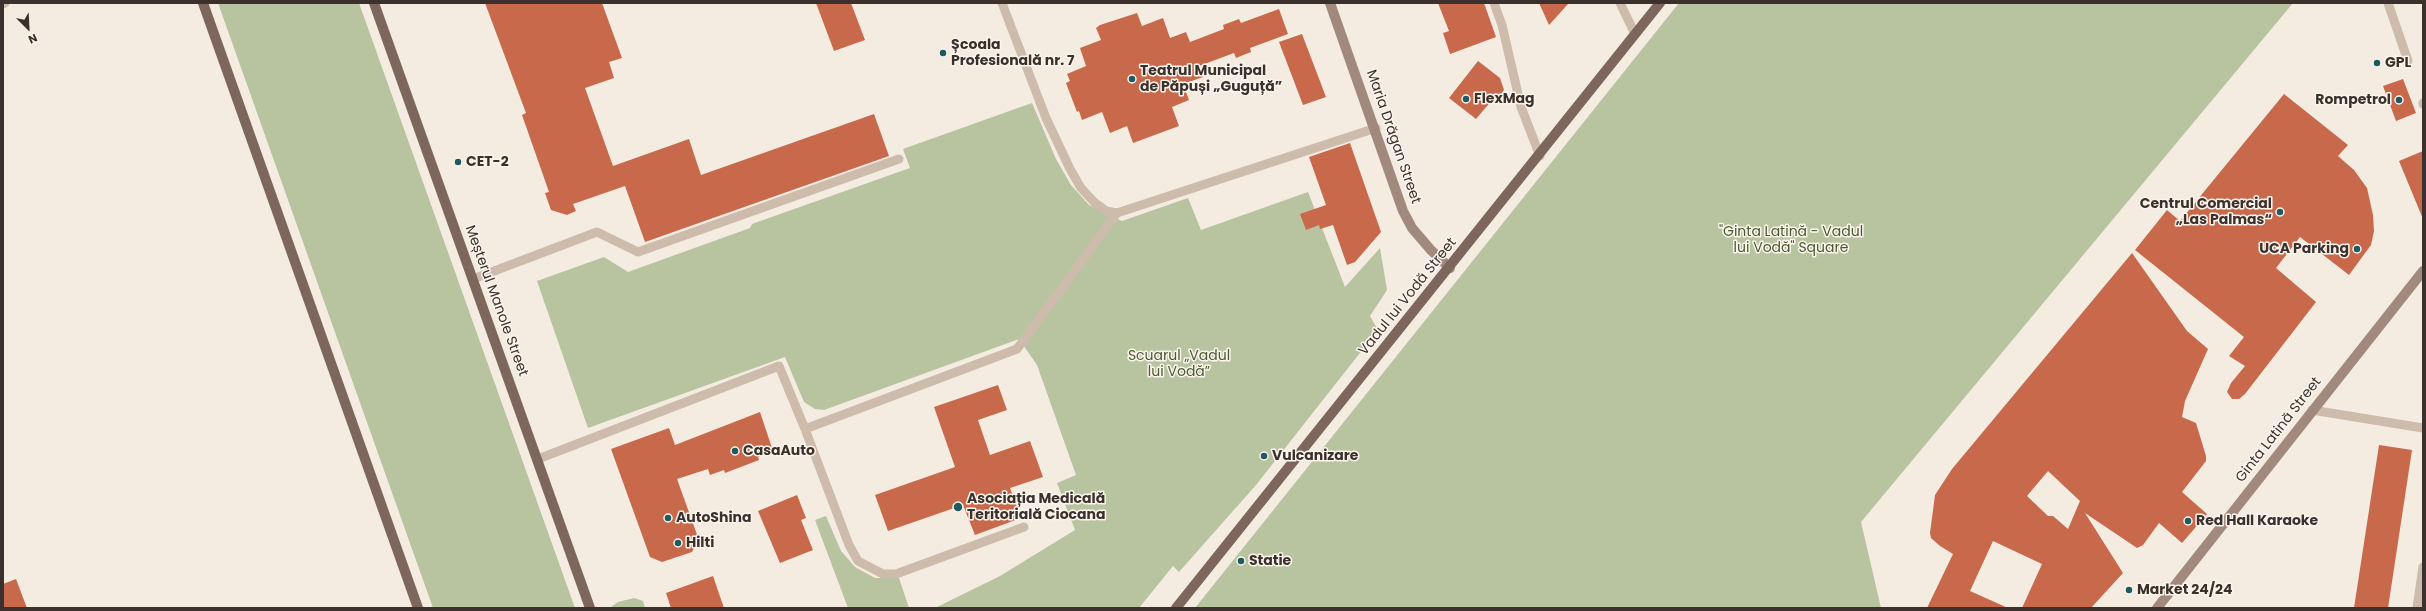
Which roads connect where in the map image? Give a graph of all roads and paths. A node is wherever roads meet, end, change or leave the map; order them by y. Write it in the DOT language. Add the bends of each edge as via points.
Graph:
graph roads {
  1 [pos="203,3"];
  2 [pos="374,3"];
  3 [pos="1002,3"];
  4 [pos="1330,3"];
  5 [pos="1494,3"];
  6 [pos="1620,3"];
  7 [pos="1660,3"];
  8 [pos="2388,3"];
  9 [pos="1635,34"];
  10 [pos="2408,61"];
  11 [pos="1376,128"];
  12 [pos="1540,156"];
  13 [pos="899,159"];
  14 [pos="1117,213"];
  15 [pos="1450,268"];
  16 [pos="2423,271"];
  17 [pos="473,279"];
  18 [pos="2312,410"];
  19 [pos="2423,428"];
  20 [pos="805,429"];
  21 [pos="538,459"];
  22 [pos="1024,527"];
  23 [pos="2423,567"];
  24 [pos="418,608"];
  25 [pos="590,608"];
  26 [pos="1176,608"];
  27 [pos="2157,608"];
  28 [pos="2417,608"];
  1 -- 24 [label="main road"];
  2 -- 17 [label="main road, Meșterul Manole Street"];
  3 -- 14 [label="lane" via="1046,118 1070,169 1081,188 1095,203 1106,211"];
  4 -- 11 [label="street, Maria Drăgan Street"];
  5 -- 12 [label="lane" via="1502,25 1521,107"];
  6 -- 9 [label="lane"];
  7 -- 9 [label="main road, Vadul lui Vodă Street"];
  8 -- 10 [label="lane"];
  9 -- 12 [label="main road, Vadul lui Vodă Street"];
  11 -- 14 [label="lane"];
  11 -- 15 [label="street, Maria Drăgan Street" via="1403,211 1421,239"];
  12 -- 15 [label="main road, Vadul lui Vodă Street"];
  13 -- 17 [label="lane" via="638,252 597,232"];
  14 -- 20 [label="lane" via="1017,349"];
  15 -- 26 [label="main road, Vadul lui Vodă Street"];
  16 -- 18 [label="street, Ginta Latină Street"];
  17 -- 21 [label="main road, Meșterul Manole Street"];
  18 -- 19 [label="lane"];
  18 -- 27 [label="street, Ginta Latină Street"];
  20 -- 21 [label="lane" via="779,366"];
  20 -- 22 [label="lane" via="849,545 858,561 872,570 883,574 896,574"];
  21 -- 25 [label="main road, Meșterul Manole Street"];
  23 -- 28 [label="lane"];
}
